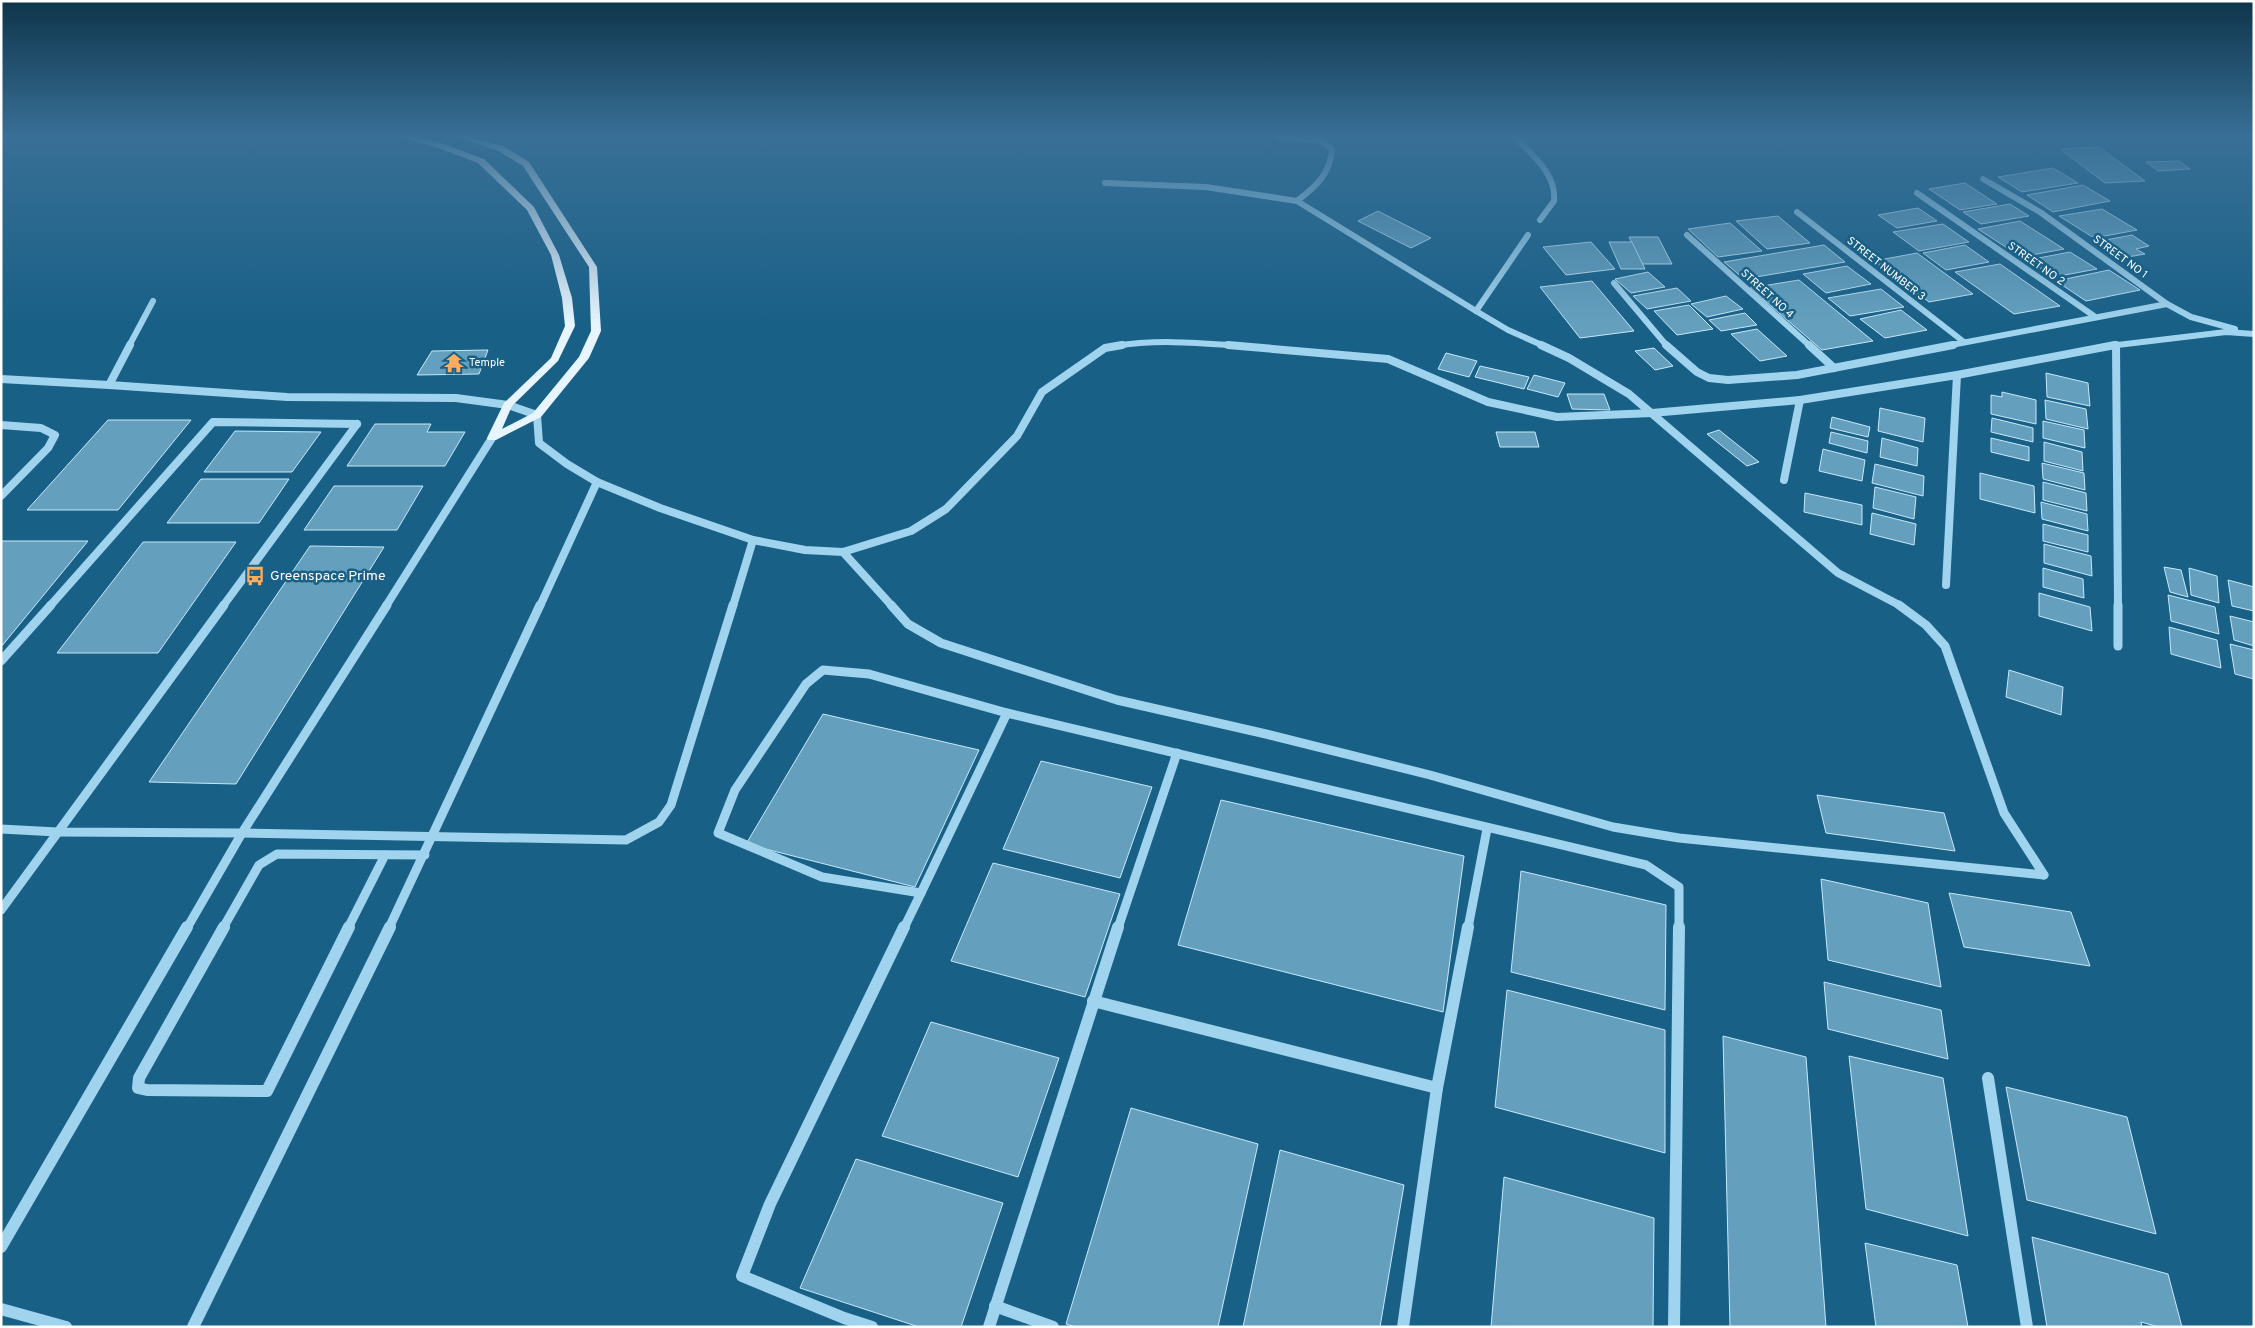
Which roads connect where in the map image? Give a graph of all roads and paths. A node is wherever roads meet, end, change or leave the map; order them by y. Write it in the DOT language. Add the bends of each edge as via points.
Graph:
graph roads {
  1 [pos="521,199"];
  2 [pos="549,199"];
  3 [pos="1284,199"];
  4 [pos="1299,199"];
  5 [pos="1554,199"];
  6 [pos="1926,199"];
  7 [pos="2017,199"];
  8 [pos="1297,201"];
  9 [pos="1797,212"];
  10 [pos="1540,220"];
  11 [pos="1687,235"];
  12 [pos="1528,236"];
  13 [pos="1614,283"];
  14 [pos="153,301"];
  15 [pos="2167,304"];
  16 [pos="1476,311"];
  17 [pos="2094,316"];
  18 [pos="2254,335"];
  19 [pos="1964,342"];
  20 [pos="2116,345"];
  21 [pos="1834,368"];
  22 [pos="1957,375"];
  23 [pos="1,379"];
  24 [pos="109,385"];
  25 [pos="1800,400"];
  26 [pos="508,405"];
  27 [pos="1652,413"];
  28 [pos="537,415"];
  29 [pos="1,425"];
  30 [pos="492,438"];
  31 [pos="1784,480"];
  32 [pos="597,482"];
  33 [pos="1,496"];
  34 [pos="753,540"];
  35 [pos="843,552"];
  36 [pos="1946,585"];
  37 [pos="2118,646"];
  38 [pos="1,661"];
  39 [pos="1007,713"];
  40 [pos="1177,753"];
  41 [pos="1,829"];
  42 [pos="1486,829"];
  43 [pos="57,832"];
  44 [pos="242,833"];
  45 [pos="434,838"];
  46 [pos="385,855"];
  47 [pos="425,856"];
  48 [pos="921,893"];
  49 [pos="1,910"];
  50 [pos="1093,1001"];
  51 [pos="1988,1078"];
  52 [pos="1436,1088"];
  53 [pos="1,1247"];
  54 [pos="996,1306"];
  55 [pos="1,1309"];
  56 [pos="66,1327"];
  57 [pos="194,1327"];
  58 [pos="872,1327"];
  59 [pos="989,1327"];
  60 [pos="1053,1327"];
  61 [pos="1403,1327"];
  62 [pos="1674,1327"];
  63 [pos="2027,1327"];
  1 -- 26 [label="main road" via="531,209 555,255 567,298 570,326 555,360"];
  2 -- 28 [label="main road" via="593,267 596,330 584,358"];
  3 -- 8 [label="street"];
  4 -- 8 [label="street"];
  5 -- 10 [label="street"];
  6 -- 17 [label="street, STREET NO 2"];
  7 -- 15 [label="street, STREET NO 1"];
  8 -- 16 [label="street"];
  9 -- 19 [label="street, STREET NUMBER 3"];
  11 -- 21 [label="street, STREET NO 4"];
  12 -- 16 [label="street"];
  13 -- 21 [label="street" via="1693,371 1711,378 1798,376"];
  14 -- 24 [label="street"];
  15 -- 17 [label="street"];
  15 -- 18 [label="street, STREET NO 1" via="2191,316"];
  16 -- 27 [label="street" via="1508,330 1569,358 1629,394"];
  17 -- 19 [label="street"];
  18 -- 20 [label="street" via="2226,332"];
  19 -- 21 [label="street"];
  20 -- 22 [label="street"];
  20 -- 37 [label="street"];
  22 -- 25 [label="street"];
  22 -- 36 [label="street"];
  23 -- 24 [label="street"];
  24 -- 26 [label="street" via="287,396 456,398"];
  25 -- 27 [label="street"];
  25 -- 31 [label="street"];
  26 -- 28 [label="street"];
  26 -- 30 [label="main road"];
  27 -- 35 [label="street" via="1557,417 1488,402 1388,359 1181,340 1134,343 1105,348 1042,392 1017,436 946,509 911,530"];
  27 -- 35 [label="street" via="1838,573 1908,609 1945,646 2004,813 2044,875 1679,838 1613,826 1430,775 1118,700 941,643 908,624"];
  28 -- 30 [label="main road"];
  28 -- 32 [label="street" via="539,443"];
  29 -- 33 [label="street" via="41,428 55,435 48,448"];
  30 -- 44 [label="street"];
  32 -- 34 [label="street"];
  32 -- 45 [label="street"];
  34 -- 35 [label="street" via="804,550"];
  34 -- 45 [label="street" via="671,805 659,822 626,840"];
  38 -- 43 [label="street" via="213,422 357,424"];
  39 -- 40 [label="street"];
  39 -- 48 [label="street"];
  39 -- 48 [label="street" via="869,674 823,670 806,684 735,790 718,833 822,877"];
  40 -- 42 [label="street"];
  40 -- 50 [label="street"];
  41 -- 43 [label="street"];
  42 -- 52 [label="street"];
  42 -- 62 [label="street" via="1646,866 1679,887"];
  43 -- 44 [label="street"];
  43 -- 49 [label="street"];
  44 -- 45 [label="street"];
  44 -- 53 [label="street"];
  45 -- 47 [label="street"];
  46 -- 46 [label="street" via="277,854 259,866 139,1078 138,1088 267,1091"];
  46 -- 47 [label="street"];
  47 -- 57 [label="street"];
  48 -- 58 [label="street" via="770,1204 742,1276"];
  50 -- 52 [label="street"];
  50 -- 54 [label="street"];
  51 -- 63 [label="street"];
  52 -- 61 [label="street"];
  54 -- 59 [label="street"];
  54 -- 60 [label="street"];
  55 -- 56 [label="street"];
}
